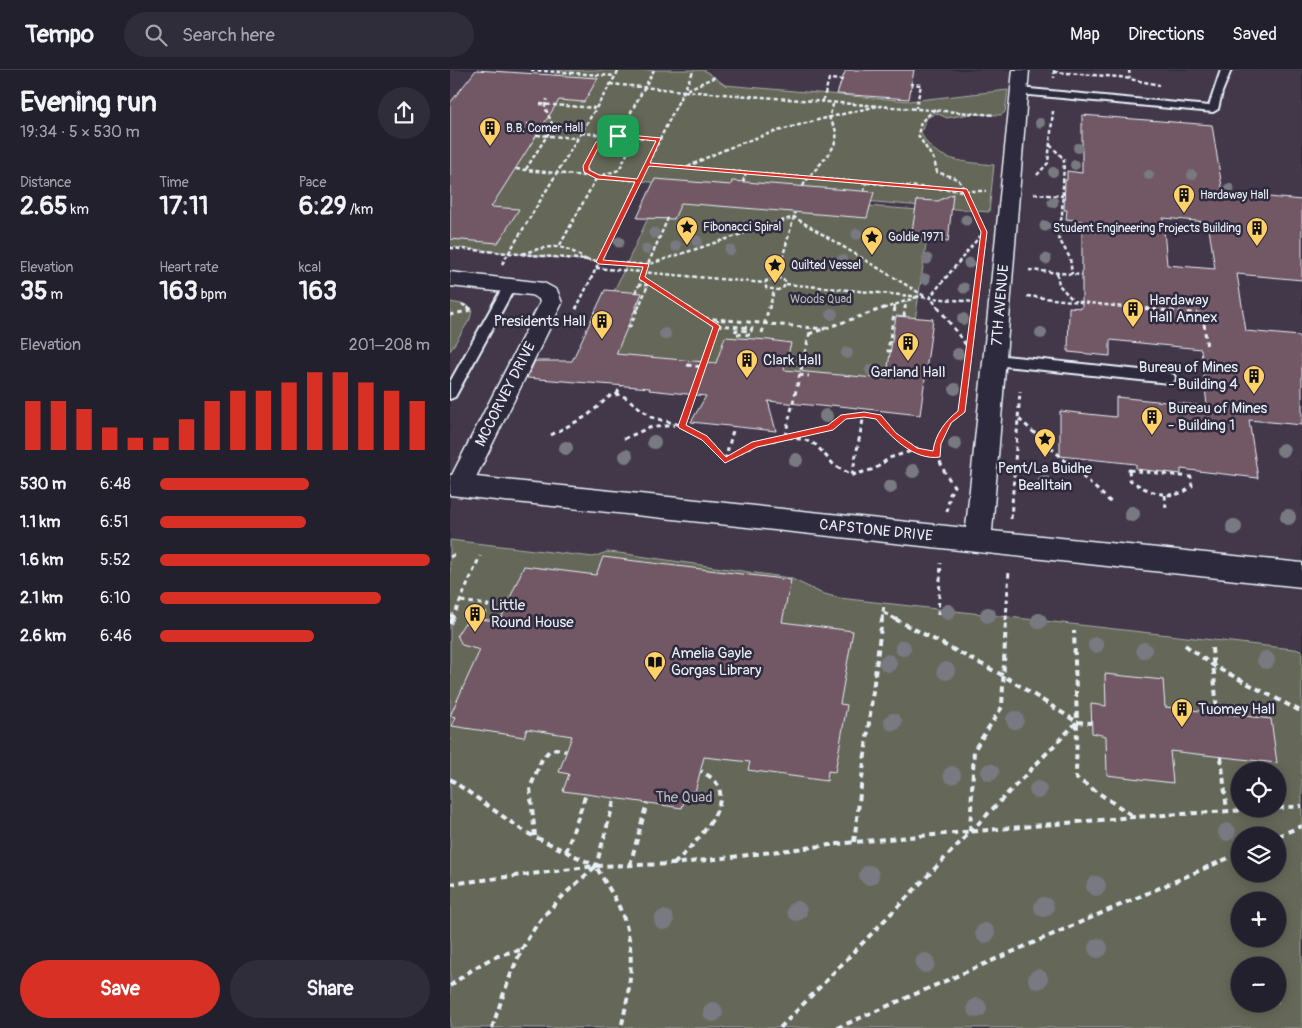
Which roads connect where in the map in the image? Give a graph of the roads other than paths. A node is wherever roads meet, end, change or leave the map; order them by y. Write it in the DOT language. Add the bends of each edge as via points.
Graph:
graph roads {
  1 [pos="1226,70"];
  2 [pos="1020,81"];
  3 [pos="505,276"];
  4 [pos="450,279"];
  5 [pos="995,360"];
  6 [pos="1169,378"];
  7 [pos="450,394"];
  8 [pos="455,485"];
  9 [pos="978,541"];
  10 [pos="1302,575"];
  1 -- 2 [label="lane" via="1213,109 1053,94"];
  2 -- 5 [label="street, 7TH AVENUE"];
  3 -- 4 [label="street"];
  3 -- 7 [label="lane"];
  3 -- 8 [label="street, MCCORVEY DRIVE" via="549,295 551,303"];
  5 -- 6 [label="lane"];
  5 -- 9 [label="street, 7TH AVENUE"];
  8 -- 9 [label="street, CAPSTONE DRIVE"];
  9 -- 10 [label="street, CAPSTONE DRIVE"];
}
